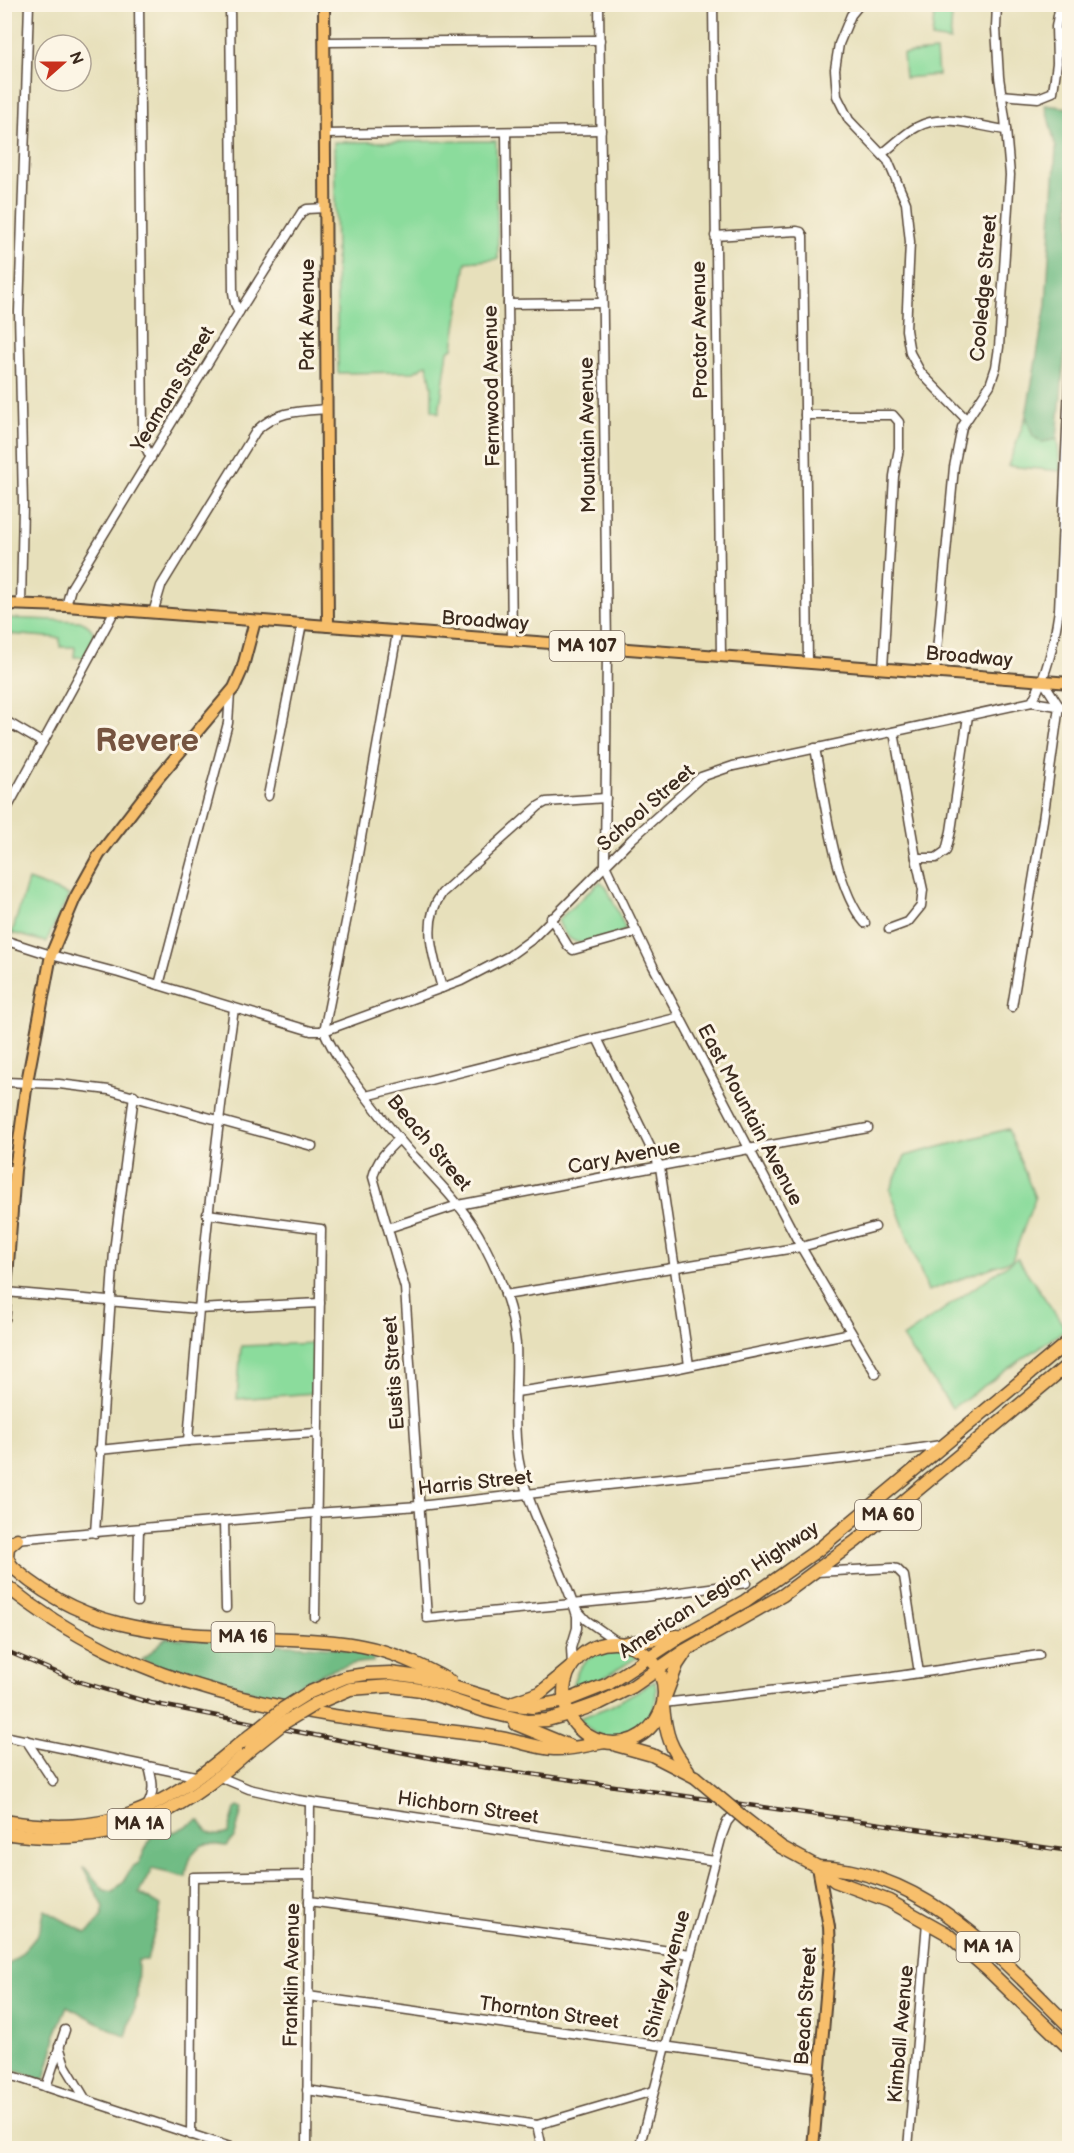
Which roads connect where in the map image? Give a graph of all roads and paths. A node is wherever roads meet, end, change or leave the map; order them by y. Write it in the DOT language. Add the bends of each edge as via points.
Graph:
graph roads {
  1 [pos="28,4"];
  2 [pos="139,4"];
  3 [pos="230,4"];
  4 [pos="324,4"];
  5 [pos="599,4"];
  6 [pos="713,4"];
  7 [pos="860,4"];
  8 [pos="997,4"];
  9 [pos="1060,4"];
  10 [pos="600,40"];
  11 [pos="324,42"];
  12 [pos="1001,95"];
  13 [pos="601,130"];
  14 [pos="1006,130"];
  15 [pos="506,132"];
  16 [pos="325,134"];
  17 [pos="883,153"];
  18 [pos="326,208"];
  19 [pos="715,236"];
  20 [pos="602,303"];
  21 [pos="508,304"];
  22 [pos="239,312"];
  23 [pos="1070,362"];
  24 [pos="327,410"];
  25 [pos="805,415"];
  26 [pos="966,418"];
  27 [pos="151,458"];
  28 [pos="4,604"];
  29 [pos="21,605"];
  30 [pos="66,606"];
  31 [pos="1070,609"];
  32 [pos="115,610"];
  33 [pos="1059,610"];
  34 [pos="153,613"];
  35 [pos="255,621"];
  36 [pos="302,624"];
  37 [pos="328,626"];
  38 [pos="397,633"];
  39 [pos="512,640"];
  40 [pos="607,648"];
  41 [pos="721,656"];
  42 [pos="808,663"];
  43 [pos="882,669"];
  44 [pos="935,672"];
  45 [pos="1043,681"];
  46 [pos="1070,683"];
  47 [pos="230,693"];
  48 [pos="1032,702"];
  49 [pos="1059,706"];
  50 [pos="1070,708"];
  51 [pos="968,716"];
  52 [pos="4,720"];
  53 [pos="894,732"];
  54 [pos="43,743"];
  55 [pos="815,748"];
  56 [pos="268,796"];
  57 [pos="606,798"];
  58 [pos="4,814"];
  59 [pos="916,858"];
  60 [pos="605,866"];
  61 [pos="551,918"];
  62 [pos="865,922"];
  63 [pos="889,930"];
  64 [pos="637,932"];
  65 [pos="4,940"];
  66 [pos="51,955"];
  67 [pos="159,985"];
  68 [pos="442,988"];
  69 [pos="1012,1007"];
  70 [pos="234,1009"];
  71 [pos="680,1017"];
  72 [pos="324,1031"];
  73 [pos="597,1038"];
  74 [pos="4,1082"];
  75 [pos="27,1082"];
  76 [pos="134,1095"];
  77 [pos="366,1096"];
  78 [pos="218,1121"];
  79 [pos="868,1128"];
  80 [pos="399,1139"];
  81 [pos="312,1146"];
  82 [pos="749,1149"];
  83 [pos="660,1167"];
  84 [pos="10,1170"];
  85 [pos="458,1205"];
  86 [pos="207,1214"];
  87 [pos="875,1227"];
  88 [pos="388,1228"];
  89 [pos="801,1247"];
  90 [pos="7,1250"];
  91 [pos="676,1267"];
  92 [pos="6,1292"];
  93 [pos="505,1295"];
  94 [pos="110,1299"];
  95 [pos="320,1303"];
  96 [pos="198,1309"];
  97 [pos="4,1318"];
  98 [pos="851,1333"];
  99 [pos="1070,1340"];
  100 [pos="1070,1362"];
  101 [pos="689,1365"];
  102 [pos="876,1374"];
  103 [pos="516,1392"];
  104 [pos="317,1433"];
  105 [pos="188,1441"];
  106 [pos="947,1443"];
  107 [pos="99,1450"];
  108 [pos="528,1494"];
  109 [pos="419,1506"];
  110 [pos="315,1513"];
  111 [pos="224,1521"];
  112 [pos="139,1529"];
  113 [pos="95,1533"];
  114 [pos="10,1540"];
  115 [pos="8,1562"];
  116 [pos="816,1572"];
  117 [pos="746,1583"];
  118 [pos="4,1584"];
  119 [pos="4,1595"];
  120 [pos="21,1597"];
  121 [pos="137,1602"];
  122 [pos="573,1604"];
  123 [pos="226,1608"];
  124 [pos="315,1617"];
  125 [pos="692,1630"];
  126 [pos="621,1643"];
  127 [pos="691,1647"];
  128 [pos="1039,1655"];
  129 [pos="650,1658"];
  130 [pos="572,1667"];
  131 [pos="658,1669"];
  132 [pos="919,1673"];
  133 [pos="311,1698"];
  134 [pos="565,1701"];
  135 [pos="477,1702"];
  136 [pos="500,1702"];
  137 [pos="663,1703"];
  138 [pos="569,1714"];
  139 [pos="4,1736"];
  140 [pos="26,1740"];
  141 [pos="605,1742"];
  142 [pos="574,1748"];
  143 [pos="149,1767"];
  144 [pos="220,1776"];
  145 [pos="200,1777"];
  146 [pos="695,1777"];
  147 [pos="53,1781"];
  148 [pos="310,1802"];
  149 [pos="144,1810"];
  150 [pos="737,1816"];
  151 [pos="4,1821"];
  152 [pos="4,1833"];
  153 [pos="715,1861"];
  154 [pos="818,1867"];
  155 [pos="309,1875"];
  156 [pos="309,1901"];
  157 [pos="927,1922"];
  158 [pos="690,1954"];
  159 [pos="308,1996"];
  160 [pos="1070,2027"];
  161 [pos="64,2030"];
  162 [pos="59,2046"];
  163 [pos="665,2047"];
  164 [pos="1070,2049"];
  165 [pos="820,2068"];
  166 [pos="16,2077"];
  167 [pos="46,2087"];
  168 [pos="307,2090"];
  169 [pos="653,2091"];
  170 [pos="86,2100"];
  171 [pos="537,2125"];
  172 [pos="191,2135"];
  173 [pos="233,2148"];
  174 [pos="307,2148"];
  175 [pos="542,2148"];
  176 [pos="639,2148"];
  177 [pos="813,2148"];
  178 [pos="908,2148"];
  1 -- 29 [label="street" via="19,312"];
  2 -- 27 [label="street" via="143,435"];
  3 -- 22 [label="street" via="233,292"];
  4 -- 11 [label="main road, Park Avenue"];
  5 -- 10 [label="street, Mountain Avenue"];
  6 -- 19 [label="street, Proctor Avenue"];
  7 -- 17 [label="street" via="838,44 836,89 849,120"];
  8 -- 12 [label="street, Cooledge Street"];
  9 -- 12 [label="street" via="1053,92 1038,98"];
  10 -- 11 [label="street"];
  10 -- 13 [label="street, Mountain Avenue"];
  11 -- 16 [label="main road, Park Avenue"];
  12 -- 14 [label="street, Cooledge Street"];
  13 -- 15 [label="street"];
  13 -- 20 [label="street, Mountain Avenue"];
  14 -- 17 [label="street" via="932,121 915,128"];
  14 -- 26 [label="street, Cooledge Street" via="1010,176 996,367 990,385"];
  15 -- 16 [label="street"];
  15 -- 21 [label="street, Fernwood Avenue"];
  16 -- 18 [label="main road, Park Avenue"];
  17 -- 26 [label="street" via="904,193 909,219 908,346 921,373"];
  18 -- 22 [label="street, Yeamans Street" via="302,212"];
  18 -- 24 [label="main road, Park Avenue"];
  19 -- 25 [label="street" via="801,232"];
  19 -- 41 [label="street, Proctor Avenue"];
  20 -- 21 [label="street"];
  20 -- 40 [label="street, Mountain Avenue"];
  21 -- 39 [label="street, Fernwood Avenue"];
  22 -- 27 [label="street, Yeamans Street"];
  23 -- 33 [label="street"];
  24 -- 34 [label="street" via="283,413 256,431 161,586"];
  24 -- 37 [label="main road, Park Avenue"];
  25 -- 42 [label="street"];
  25 -- 43 [label="street" via="893,415 899,424"];
  26 -- 44 [label="street, Cooledge Street" via="954,467"];
  27 -- 30 [label="street, Yeamans Street" via="70,590"];
  28 -- 29 [label="main road, Broadway / MA 107"];
  29 -- 30 [label="main road, Broadway / MA 107"];
  30 -- 32 [label="main road, Broadway / MA 107"];
  31 -- 33 [label="street"];
  32 -- 34 [label="main road, Broadway / MA 107"];
  32 -- 54 [label="street"];
  33 -- 45 [label="street" via="1053,651"];
  34 -- 35 [label="main road, Broadway / MA 107"];
  35 -- 36 [label="main road, Broadway / MA 107"];
  35 -- 47 [label="main road" via="242,670"];
  36 -- 37 [label="main road, Broadway / MA 107"];
  36 -- 56 [label="street"];
  37 -- 38 [label="main road, Broadway / MA 107"];
  38 -- 39 [label="main road, Broadway / MA 107"];
  38 -- 72 [label="street"];
  39 -- 40 [label="main road, Broadway / MA 107"];
  40 -- 41 [label="main road, Broadway / MA 107"];
  40 -- 57 [label="street, Mountain Avenue"];
  41 -- 42 [label="main road, Broadway / MA 107"];
  42 -- 43 [label="main road, Broadway / MA 107"];
  43 -- 44 [label="main road, Broadway / MA 107"];
  44 -- 45 [label="main road, Broadway / MA 107"];
  45 -- 46 [label="main road, Broadway / MA 107"];
  45 -- 48 [label="street"];
  45 -- 49 [label="street"];
  47 -- 66 [label="main road" via="99,855 75,898"];
  47 -- 67 [label="street" via="228,723"];
  48 -- 49 [label="street, School Street"];
  48 -- 51 [label="street, School Street"];
  49 -- 50 [label="street, School Street"];
  49 -- 69 [label="street"];
  51 -- 53 [label="street, School Street"];
  51 -- 59 [label="street" via="946,851 936,858"];
  52 -- 54 [label="street"];
  53 -- 55 [label="street, School Street"];
  53 -- 59 [label="street"];
  54 -- 58 [label="street"];
  55 -- 60 [label="street, School Street" via="701,777"];
  55 -- 62 [label="street" via="845,887 853,908"];
  57 -- 60 [label="street, Mountain Avenue"];
  57 -- 68 [label="street" via="546,802 538,806 442,892 429,921"];
  59 -- 63 [label="street" via="923,890 921,906 908,922"];
  60 -- 61 [label="street, School Street"];
  60 -- 64 [label="street, East Mountain Avenue"];
  61 -- 64 [label="street" via="573,950"];
  61 -- 68 [label="street, School Street" via="509,956"];
  64 -- 71 [label="street, East Mountain Avenue"];
  65 -- 66 [label="street"];
  66 -- 67 [label="street"];
  66 -- 75 [label="main road"];
  67 -- 70 [label="street"];
  68 -- 72 [label="street, School Street"];
  70 -- 72 [label="street" via="311,1031"];
  70 -- 78 [label="street"];
  71 -- 73 [label="street"];
  71 -- 82 [label="street, East Mountain Avenue"];
  72 -- 77 [label="street, Beach Street" via="334,1054"];
  73 -- 77 [label="street"];
  73 -- 83 [label="street"];
  74 -- 75 [label="street"];
  75 -- 76 [label="street"];
  75 -- 84 [label="main road"];
  76 -- 78 [label="street"];
  76 -- 94 [label="street"];
  77 -- 80 [label="street, Beach Street"];
  78 -- 81 [label="street"];
  78 -- 86 [label="street"];
  79 -- 82 [label="street, Cary Avenue"];
  80 -- 85 [label="street, Beach Street"];
  80 -- 88 [label="street, Eustis Street" via="382,1155 373,1177"];
  82 -- 83 [label="street, Cary Avenue"];
  82 -- 89 [label="street, East Mountain Avenue"];
  83 -- 85 [label="street, Cary Avenue"];
  83 -- 91 [label="street"];
  84 -- 90 [label="main road"];
  85 -- 88 [label="street, Cary Avenue"];
  85 -- 93 [label="street, Beach Street" via="484,1244"];
  86 -- 95 [label="street" via="321,1229"];
  86 -- 96 [label="street"];
  87 -- 89 [label="street"];
  88 -- 109 [label="street, Eustis Street" via="405,1288"];
  89 -- 91 [label="street"];
  89 -- 98 [label="street, East Mountain Avenue"];
  90 -- 92 [label="main road"];
  91 -- 93 [label="street"];
  91 -- 101 [label="street"];
  92 -- 94 [label="street"];
  92 -- 97 [label="main road"];
  93 -- 103 [label="street, Beach Street" via="516,1342"];
  94 -- 96 [label="street"];
  94 -- 107 [label="street"];
  95 -- 96 [label="street"];
  95 -- 104 [label="street"];
  96 -- 105 [label="street"];
  98 -- 101 [label="street"];
  98 -- 102 [label="street, East Mountain Avenue"];
  99 -- 106 [label="highway, American Legion Highway / MA 60"];
  100 -- 116 [label="highway, American Legion Highway / MA 60"];
  101 -- 103 [label="street"];
  103 -- 108 [label="street, Beach Street" via="518,1451"];
  104 -- 105 [label="street"];
  104 -- 110 [label="street"];
  105 -- 107 [label="street"];
  106 -- 108 [label="street, Harris Street"];
  106 -- 125 [label="highway, American Legion Highway / MA 60" via="807,1558 745,1601"];
  107 -- 113 [label="street"];
  108 -- 109 [label="street, Harris Street"];
  108 -- 122 [label="street, Beach Street"];
  109 -- 110 [label="street, Harris Street"];
  109 -- 122 [label="street, Eustis Street" via="427,1618"];
  110 -- 111 [label="street, Harris Street"];
  110 -- 124 [label="street"];
  111 -- 112 [label="street, Harris Street"];
  111 -- 123 [label="street"];
  112 -- 113 [label="street, Harris Street"];
  112 -- 121 [label="street"];
  113 -- 114 [label="street, Harris Street"];
  114 -- 115 [label="highway"];
  115 -- 135 [label="highway, MA 16" via="57,1599 112,1623 163,1632 364,1646 412,1662"];
  116 -- 127 [label="highway, American Legion Highway / MA 60" via="757,1611"];
  116 -- 132 [label="street" via="892,1568 901,1572"];
  117 -- 122 [label="street"];
  118 -- 120 [label="highway"];
  119 -- 120 [label="highway"];
  120 -- 142 [label="highway" via="112,1654 211,1691 351,1719 548,1748"];
  122 -- 126 [label="street, Beach Street" via="586,1620"];
  122 -- 130 [label="street, Beach Street" via="578,1623 571,1648"];
  125 -- 126 [label="highway" via="669,1638"];
  125 -- 129 [label="highway, American Legion Highway / MA 60"];
  126 -- 129 [label="highway, MA 1A"];
  126 -- 130 [label="highway, MA 1A" via="593,1648"];
  127 -- 131 [label="highway, American Legion Highway / MA 60"];
  127 -- 137 [label="highway" via="679,1661"];
  128 -- 132 [label="street"];
  129 -- 131 [label="highway, MA 1A"];
  129 -- 134 [label="highway, American Legion Highway / MA 60" via="608,1684"];
  130 -- 134 [label="highway" via="565,1683"];
  130 -- 136 [label="highway, MA 1A" via="533,1696"];
  131 -- 137 [label="highway, MA 1A"];
  131 -- 138 [label="highway, American Legion Highway / MA 60" via="614,1697"];
  132 -- 137 [label="street"];
  133 -- 135 [label="highway, MA 1A" via="346,1677 390,1673 420,1677"];
  133 -- 144 [label="highway, MA 1A, bridge"];
  133 -- 145 [label="highway, MA 1A, bridge" via="284,1708"];
  134 -- 136 [label="highway, MA 60" via="532,1707"];
  134 -- 138 [label="highway"];
  135 -- 136 [label="highway, MA 1A"];
  135 -- 138 [label="highway, MA 60" via="532,1721"];
  135 -- 142 [label="highway, MA 1A"];
  137 -- 141 [label="highway" via="654,1723 642,1734 627,1742"];
  137 -- 146 [label="highway, MA 1A" via="670,1742"];
  138 -- 141 [label="highway" via="583,1732"];
  139 -- 140 [label="street"];
  140 -- 143 [label="street"];
  140 -- 147 [label="street"];
  141 -- 142 [label="highway, MA 1A"];
  141 -- 146 [label="highway, MA 1A" via="652,1755"];
  143 -- 145 [label="street"];
  143 -- 149 [label="street" via="153,1792"];
  144 -- 148 [label="street, Hichborn Street" via="254,1790"];
  144 -- 152 [label="highway, MA 1A" via="177,1807 120,1830 64,1838"];
  145 -- 149 [label="highway, MA 1A"];
  146 -- 150 [label="highway, MA 1A, bridge"];
  148 -- 153 [label="street, Hichborn Street"];
  148 -- 155 [label="street, Franklin Avenue"];
  149 -- 151 [label="highway, MA 1A" via="67,1826"];
  150 -- 153 [label="street, Shirley Avenue" via="724,1829"];
  150 -- 154 [label="highway, MA 1A"];
  153 -- 158 [label="street, Shirley Avenue"];
  154 -- 157 [label="highway, MA 1A" via="842,1884 889,1901"];
  154 -- 160 [label="highway, MA 1A" via="873,1877 941,1909 986,1944"];
  154 -- 165 [label="main road, Beach Street" via="830,1944"];
  155 -- 156 [label="street, Franklin Avenue"];
  155 -- 172 [label="street" via="193,1877"];
  156 -- 158 [label="street"];
  156 -- 159 [label="street, Franklin Avenue"];
  157 -- 164 [label="highway, MA 1A" via="963,1946"];
  157 -- 178 [label="street, Kimball Avenue"];
  158 -- 163 [label="street, Shirley Avenue"];
  159 -- 163 [label="street, Thornton Street"];
  159 -- 168 [label="street, Franklin Avenue"];
  161 -- 162 [label="street"];
  162 -- 167 [label="street"];
  162 -- 170 [label="street" via="65,2065"];
  163 -- 165 [label="street, Thornton Street"];
  163 -- 169 [label="street, Shirley Avenue"];
  165 -- 177 [label="main road, Beach Street"];
  166 -- 167 [label="street"];
  167 -- 170 [label="street"];
  168 -- 171 [label="street"];
  168 -- 174 [label="street, Franklin Avenue"];
  169 -- 171 [label="street"];
  169 -- 176 [label="street, Shirley Avenue"];
  170 -- 172 [label="street"];
  171 -- 175 [label="street"];
  172 -- 173 [label="street"];
}
